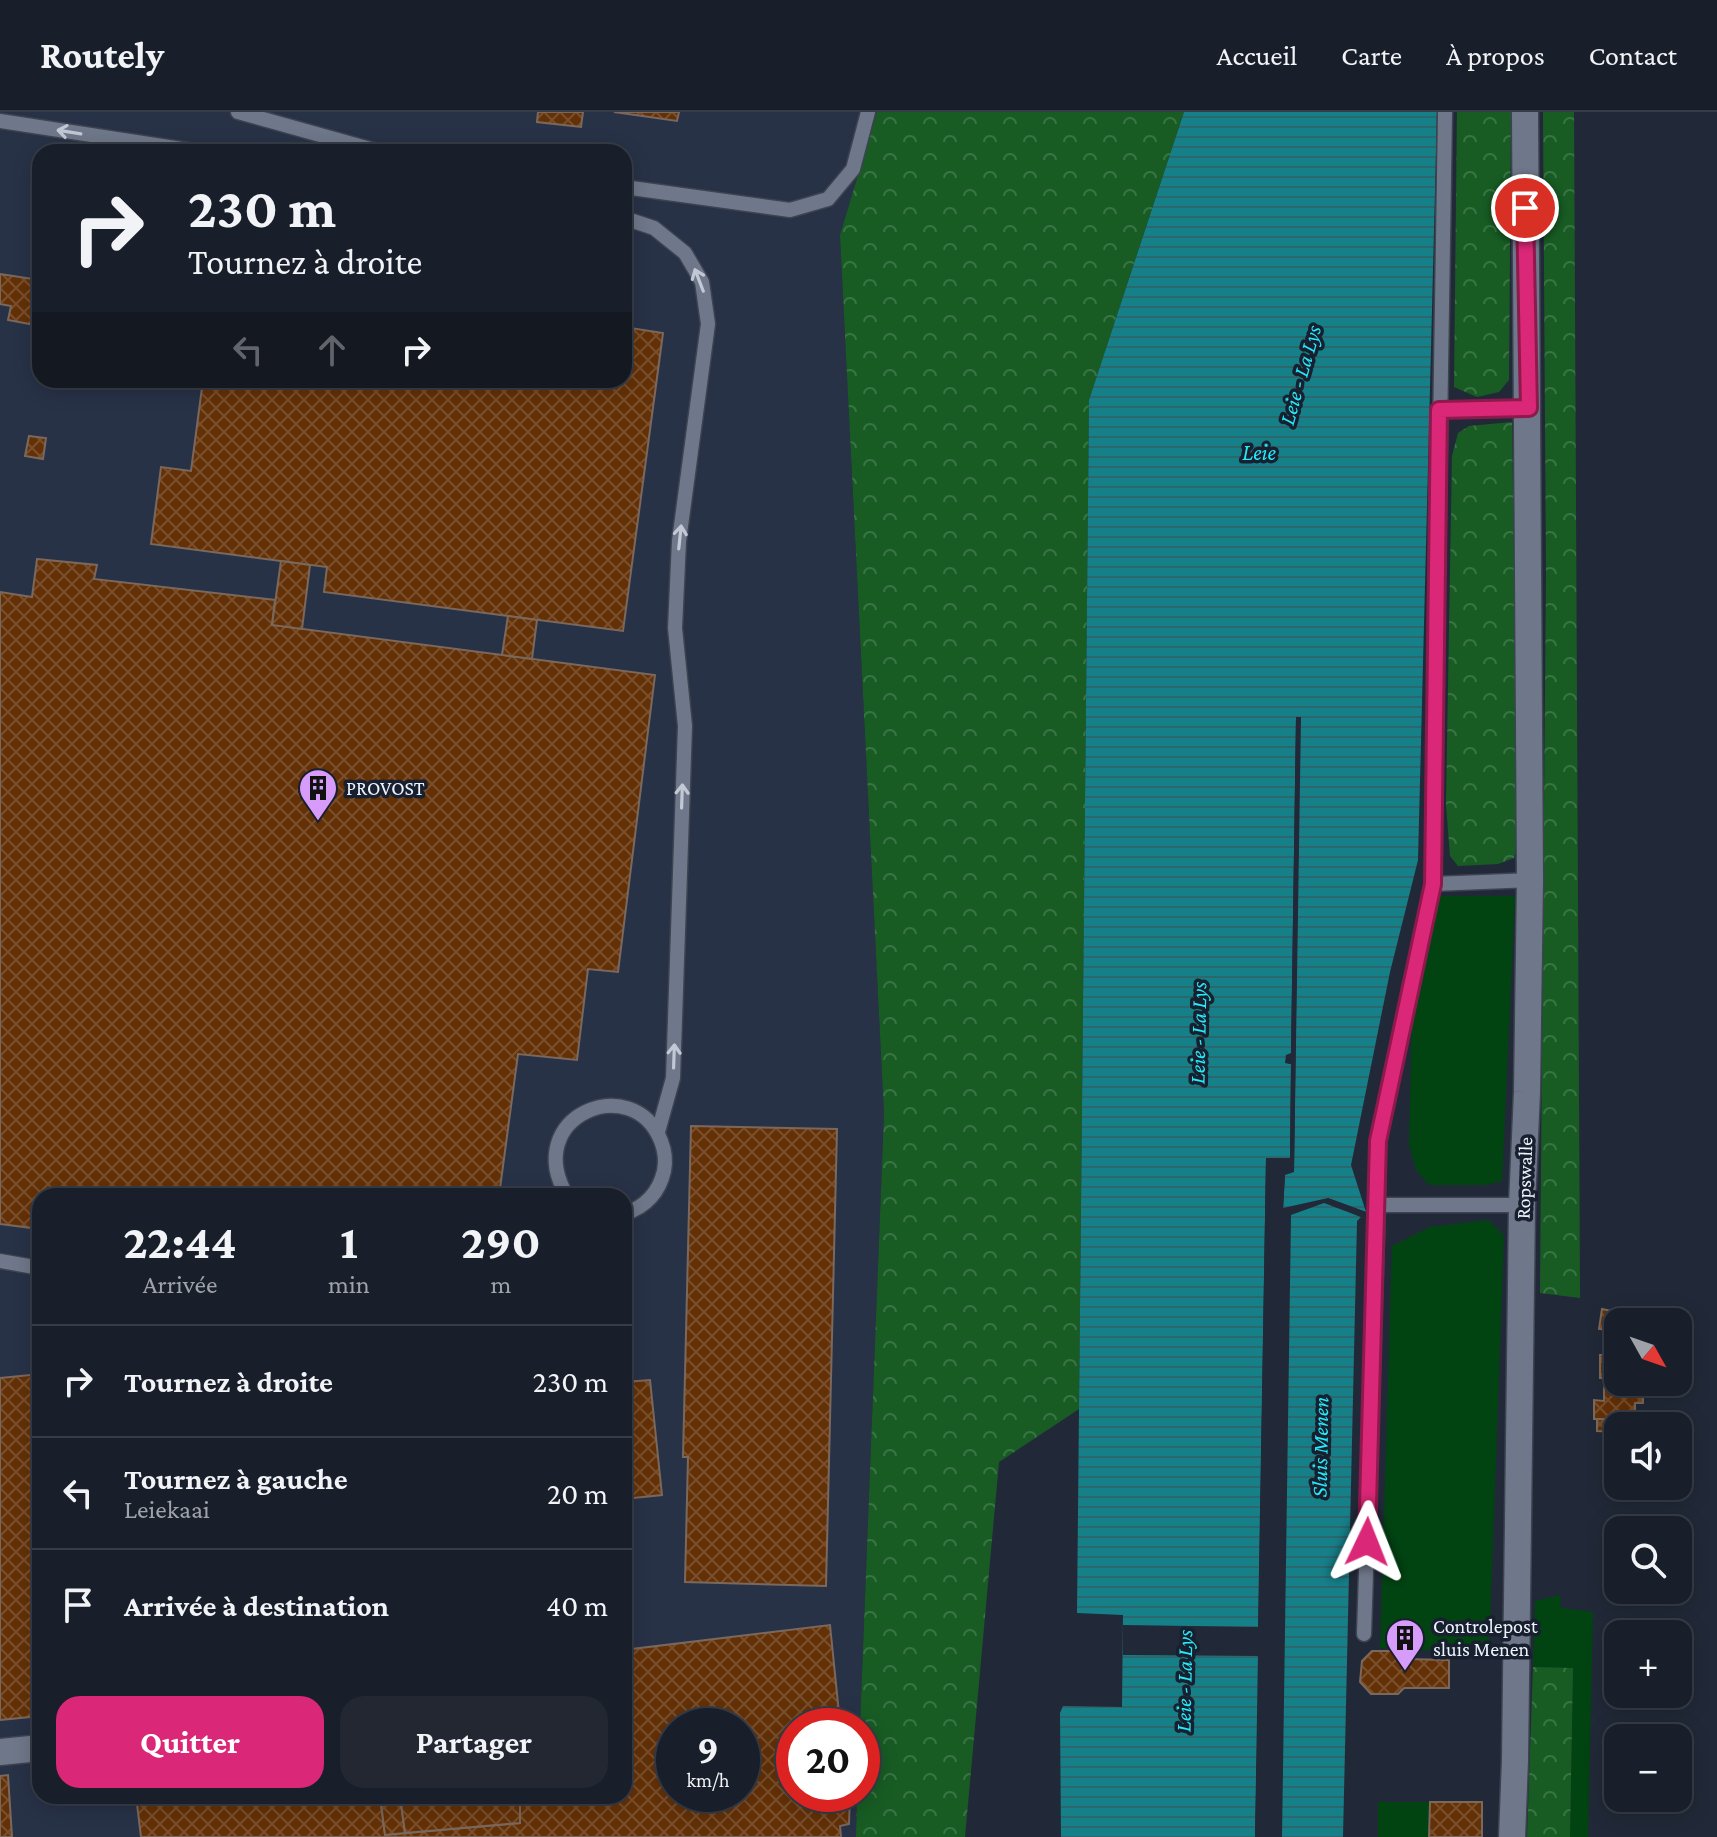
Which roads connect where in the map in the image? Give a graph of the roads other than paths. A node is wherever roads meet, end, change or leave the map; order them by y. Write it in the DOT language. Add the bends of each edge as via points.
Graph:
graph roads {
  1 [pos="238,112"];
  2 [pos="868,112"];
  3 [pos="1445,112"];
  4 [pos="1525,112"];
  5 [pos="0,121"];
  6 [pos="149,144"];
  7 [pos="352,144"];
  8 [pos="632,188"];
  9 [pos="632,221"];
  10 [pos="1529,408"];
  11 [pos="1439,410"];
  12 [pos="1530,880"];
  13 [pos="1433,884"];
  14 [pos="658,1132"];
  15 [pos="562,1188"];
  16 [pos="1378,1205"];
  17 [pos="1522,1205"];
  18 [pos="632,1212"];
  19 [pos="0,1261"];
  20 [pos="32,1267"];
  21 [pos="1364,1634"];
  22 [pos="32,1749"];
  23 [pos="0,1752"];
  24 [pos="1512,1837"];
  1 -- 7 [label="lane"];
  2 -- 8 [label="lane" via="853,169 828,199 790,210"];
  3 -- 11 [label="lane"];
  4 -- 10 [label="street, Ropswalle"];
  6 -- 5 [label="lane, one-way"];
  14 -- 9 [label="lane, one-way" via="673,1078 685,726 675,628 679,541 708,324 702,282 685,253 654,228"];
  10 -- 11 [label="lane"];
  10 -- 12 [label="street, Ropswalle"];
  11 -- 13 [label="lane"];
  12 -- 13 [label="lane"];
  12 -- 17 [label="street, Ropswalle"];
  13 -- 16 [label="lane" via="1378,1141"];
  14 -- 15 [label="lane" via="630,1109 594,1108 578,1116 565,1129 556,1154"];
  14 -- 18 [label="lane" via="665,1167 660,1185"];
  16 -- 17 [label="lane"];
  16 -- 21 [label="lane"];
  17 -- 24 [label="street, Ropswalle"];
  19 -- 20 [label="lane"];
  22 -- 23 [label="street"];
}
